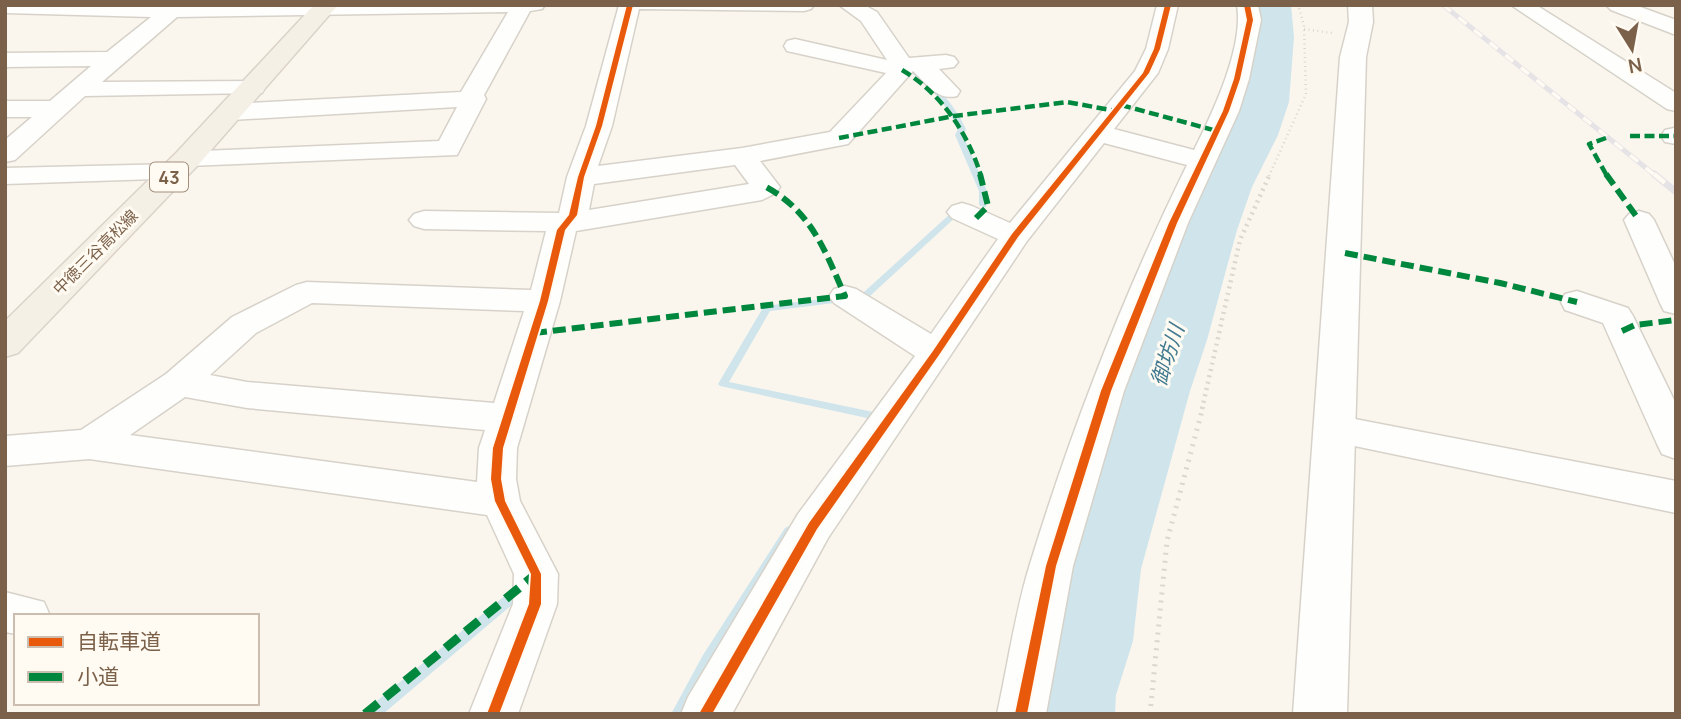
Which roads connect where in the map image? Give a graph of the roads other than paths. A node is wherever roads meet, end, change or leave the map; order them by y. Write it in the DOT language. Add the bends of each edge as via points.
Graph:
graph roads {
  1 [pos="535,5"];
  2 [pos="630,5"];
  3 [pos="647,5"];
  4 [pos="804,5"];
  5 [pos="849,5"];
  6 [pos="1168,5"];
  7 [pos="1247,5"];
  8 [pos="1360,5"];
  9 [pos="1521,5"];
  10 [pos="431,6"];
  11 [pos="502,6"];
  12 [pos="522,6"];
  13 [pos="673,6"];
  14 [pos="1618,6"];
  15 [pos="5,7"];
  16 [pos="325,7"];
  17 [pos="172,11"];
  18 [pos="1676,28"];
  19 [pos="794,46"];
  20 [pos="113,59"];
  21 [pos="5,60"];
  22 [pos="946,62"];
  23 [pos="908,67"];
  24 [pos="253,88"];
  25 [pos="81,89"];
  26 [pos="948,92"];
  27 [pos="470,98"];
  28 [pos="1676,103"];
  29 [pos="58,108"];
  30 [pos="5,109"];
  31 [pos="231,112"];
  32 [pos="1097,133"];
  33 [pos="5,154"];
  34 [pos="742,156"];
  35 [pos="1201,160"];
  36 [pos="181,165"];
  37 [pos="5,176"];
  38 [pos="580,177"];
  39 [pos="962,212"];
  40 [pos="424,220"];
  41 [pos="1639,220"];
  42 [pos="567,222"];
  43 [pos="1014,236"];
  44 [pos="845,296"];
  45 [pos="544,301"];
  46 [pos="1577,302"];
  47 [pos="1676,303"];
  48 [pos="5,344"];
  49 [pos="936,353"];
  50 [pos="1641,371"];
  51 [pos="1676,374"];
  52 [pos="179,383"];
  53 [pos="506,418"];
  54 [pos="1334,429"];
  55 [pos="89,444"];
  56 [pos="1676,444"];
  57 [pos="5,451"];
  58 [pos="1676,497"];
  59 [pos="500,501"];
  60 [pos="493,714"];
  61 [pos="705,714"];
  62 [pos="1021,714"];
  63 [pos="1320,714"];
  1 -- 12 [label="street"];
  2 -- 38 [label="street" via="599,126"];
  3 -- 13 [label="street"];
  4 -- 13 [label="street"];
  5 -- 23 [label="street" via="869,17"];
  6 -- 32 [label="street" via="1146,73"];
  7 -- 35 [label="street" via="1250,20 1237,79"];
  8 -- 54 [label="street" via="1353,57"];
  9 -- 28 [label="street"];
  10 -- 11 [label="street"];
  10 -- 16 [label="street"];
  11 -- 12 [label="street"];
  12 -- 27 [label="street"];
  14 -- 18 [label="street"];
  15 -- 17 [label="street"];
  16 -- 17 [label="street"];
  16 -- 24 [label="main road, 中徳三谷高松線 / 43"];
  17 -- 20 [label="street"];
  19 -- 23 [label="street"];
  20 -- 21 [label="street"];
  20 -- 25 [label="street"];
  22 -- 23 [label="street"];
  23 -- 26 [label="street"];
  23 -- 34 [label="street" via="839,138"];
  24 -- 25 [label="street"];
  24 -- 31 [label="main road, 中徳三谷高松線 / 43"];
  25 -- 29 [label="street"];
  27 -- 31 [label="street"];
  27 -- 36 [label="street" via="474,99 449,149"];
  29 -- 30 [label="street"];
  29 -- 33 [label="street"];
  31 -- 36 [label="main road, 中徳三谷高松線 / 43"];
  32 -- 35 [label="street"];
  32 -- 43 [label="street"];
  34 -- 38 [label="street"];
  34 -- 42 [label="street" via="766,187 752,194"];
  35 -- 62 [label="street" via="1106,391 1051,566"];
  36 -- 37 [label="street"];
  36 -- 48 [label="main road, 中徳三谷高松線 / 43"];
  38 -- 42 [label="street" via="573,215"];
  39 -- 43 [label="street"];
  40 -- 42 [label="street"];
  41 -- 47 [label="street"];
  42 -- 45 [label="street" via="561,230"];
  43 -- 49 [label="street"];
  44 -- 49 [label="street"];
  45 -- 52 [label="street" via="307,292 244,325"];
  45 -- 53 [label="street"];
  46 -- 50 [label="street" via="1616,316"];
  49 -- 61 [label="street" via="813,526"];
  50 -- 51 [label="street"];
  50 -- 56 [label="street"];
  52 -- 53 [label="street" via="247,395"];
  52 -- 55 [label="street"];
  53 -- 59 [label="street" via="498,448"];
  54 -- 58 [label="street"];
  54 -- 63 [label="street"];
  55 -- 57 [label="street"];
  55 -- 59 [label="street"];
  59 -- 60 [label="street" via="536,574 535,604"];
}
